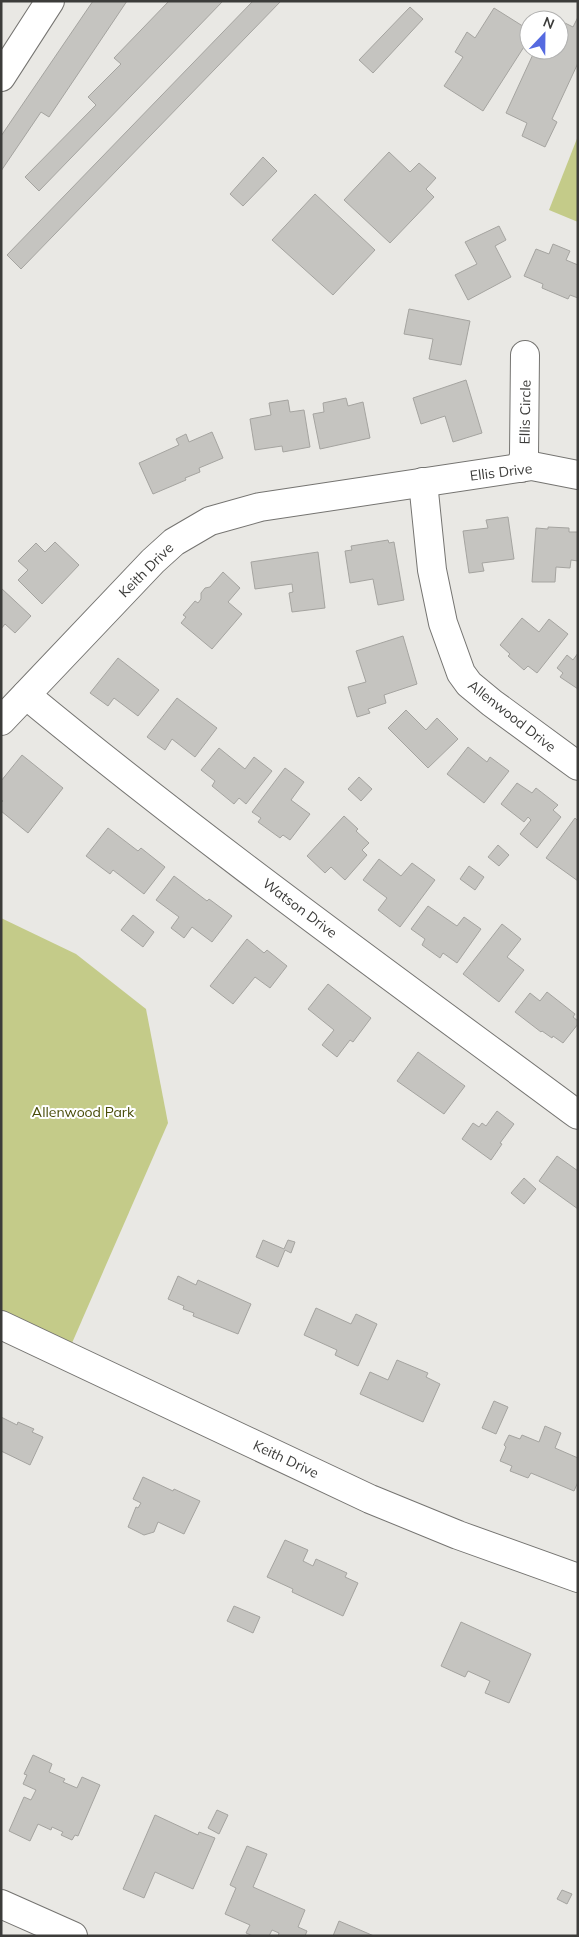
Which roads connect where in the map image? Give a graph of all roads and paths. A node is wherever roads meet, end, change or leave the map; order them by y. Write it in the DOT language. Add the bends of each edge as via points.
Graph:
graph roads {
  1 [pos="50,1"];
  2 [pos="11,40"];
  3 [pos="1,77"];
  4 [pos="525,356"];
  5 [pos="521,468"];
  6 [pos="578,475"];
  7 [pos="423,482"];
  8 [pos="26,695"];
  9 [pos="1,721"];
  10 [pos="578,766"];
  11 [pos="578,1115"];
  12 [pos="1,1325"];
  13 [pos="578,1578"];
  14 [pos="1,1904"];
  15 [pos="73,1936"];
  1 -- 2 [label="street"];
  2 -- 3 [label="street"];
  4 -- 5 [label="street, Ellis Circle" via="524,455"];
  5 -- 6 [label="street, Ellis Drive" via="532,466"];
  5 -- 7 [label="street, Ellis Drive"];
  7 -- 8 [label="street, Keith Drive" via="260,507 210,521 174,542 153,561"];
  7 -- 10 [label="street, Allenwood Drive" via="432,570 443,624 461,673 492,703"];
  8 -- 9 [label="street, Keith Drive"];
  8 -- 11 [label="street, Watson Drive" via="177,817"];
  12 -- 13 [label="street, Keith Drive" via="370,1499"];
  14 -- 15 [label="street"];
}
